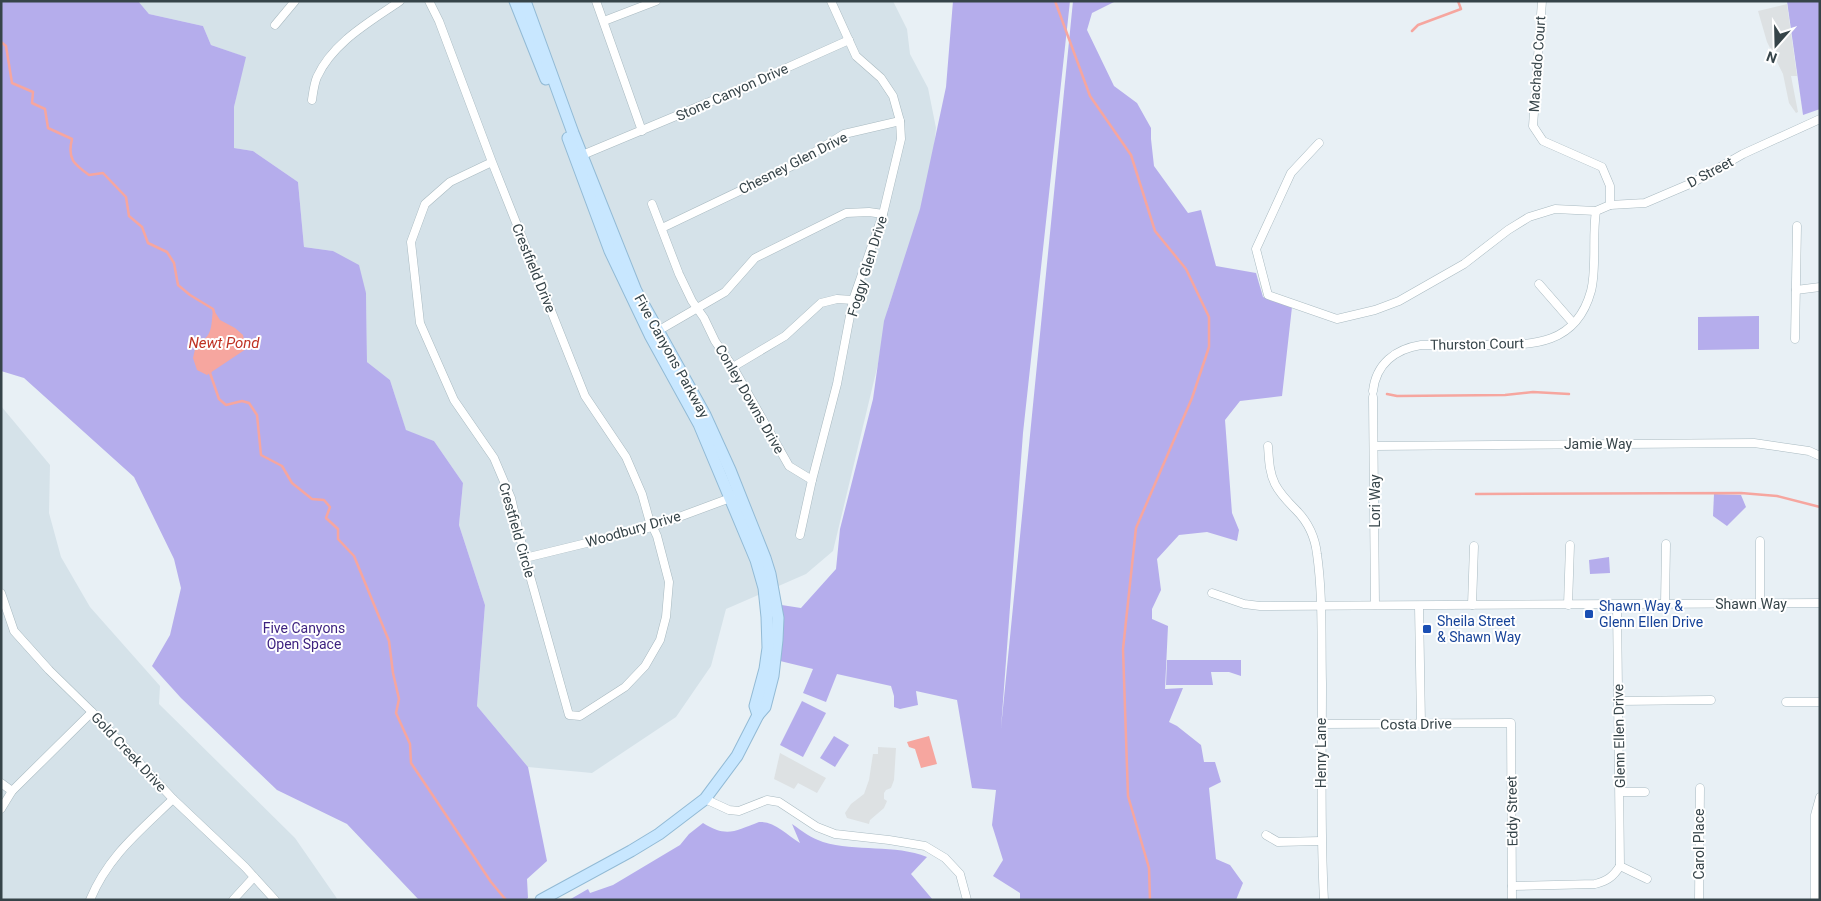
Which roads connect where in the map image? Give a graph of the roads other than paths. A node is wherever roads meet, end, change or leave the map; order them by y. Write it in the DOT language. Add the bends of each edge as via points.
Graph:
graph roads {
  1 [pos="295,1"];
  2 [pos="400,1"];
  3 [pos="429,1"];
  4 [pos="515,1"];
  5 [pos="525,1"];
  6 [pos="596,1"];
  7 [pos="656,1"];
  8 [pos="831,1"];
  9 [pos="1542,1"];
  10 [pos="604,21"];
  11 [pos="275,25"];
  12 [pos="848,40"];
  13 [pos="312,100"];
  14 [pos="1820,119"];
  15 [pos="900,121"];
  16 [pos="642,131"];
  17 [pos="1319,143"];
  18 [pos="579,156"];
  19 [pos="492,162"];
  20 [pos="652,204"];
  21 [pos="1610,205"];
  22 [pos="1596,211"];
  23 [pos="883,214"];
  24 [pos="1796,226"];
  25 [pos="662,228"];
  26 [pos="1539,284"];
  27 [pos="1820,286"];
  28 [pos="1796,290"];
  29 [pos="853,300"];
  30 [pos="698,308"];
  31 [pos="1573,323"];
  32 [pos="654,333"];
  33 [pos="1795,339"];
  34 [pos="733,367"];
  35 [pos="1373,394"];
  36 [pos="1268,446"];
  37 [pos="1375,446"];
  38 [pos="1820,456"];
  39 [pos="812,480"];
  40 [pos="735,497"];
  41 [pos="652,527"];
  42 [pos="800,535"];
  43 [pos="1760,541"];
  44 [pos="1666,544"];
  45 [pos="1570,545"];
  46 [pos="1474,546"];
  47 [pos="525,558"];
  48 [pos="1,593"];
  49 [pos="1212,593"];
  50 [pos="1820,603"];
  51 [pos="1568,604"];
  52 [pos="1664,604"];
  53 [pos="1760,604"];
  54 [pos="1322,605"];
  55 [pos="1375,605"];
  56 [pos="1472,605"];
  57 [pos="1617,605"];
  58 [pos="1419,606"];
  59 [pos="1711,700"];
  60 [pos="1618,701"];
  61 [pos="1786,702"];
  62 [pos="1820,702"];
  63 [pos="92,712"];
  64 [pos="1511,722"];
  65 [pos="1322,724"];
  66 [pos="1422,724"];
  67 [pos="1,783"];
  68 [pos="1700,788"];
  69 [pos="12,791"];
  70 [pos="1620,792"];
  71 [pos="1645,792"];
  72 [pos="1820,797"];
  73 [pos="173,799"];
  74 [pos="705,799"];
  75 [pos="1,809"];
  76 [pos="1266,835"];
  77 [pos="1321,841"];
  78 [pos="1620,866"];
  79 [pos="254,877"];
  80 [pos="1647,879"];
  81 [pos="1512,886"];
  82 [pos="90,900"];
  83 [pos="234,900"];
  84 [pos="275,900"];
  85 [pos="541,900"];
  86 [pos="968,900"];
  87 [pos="1324,900"];
  88 [pos="1512,900"];
  89 [pos="1699,900"];
  90 [pos="1815,900"];
  1 -- 11 [label="street"];
  2 -- 13 [label="street" via="349,37 329,58 317,78"];
  3 -- 19 [label="street, Crestfield Drive"];
  4 -- 18 [label="main road, Five Canyons Parkway"];
  5 -- 18 [label="main road, Five Canyons Parkway"];
  6 -- 10 [label="street"];
  7 -- 10 [label="street"];
  8 -- 12 [label="street"];
  9 -- 21 [label="street, Machado Court" via="1533,126 1543,141 1602,167 1610,186"];
  10 -- 16 [label="street"];
  12 -- 15 [label="street, Foggy Glen Drive" via="856,56 881,78 893,96"];
  12 -- 16 [label="street, Stone Canyon Drive"];
  14 -- 21 [label="street, D Street" via="1645,203"];
  15 -- 23 [label="street, Foggy Glen Drive" via="901,140"];
  15 -- 25 [label="street, Chesney Glen Drive" via="844,134 792,166"];
  16 -- 18 [label="street, Stone Canyon Drive"];
  17 -- 22 [label="street" via="1291,173 1256,249 1268,295 1338,319 1399,301 1464,264 1529,217 1555,209"];
  18 -- 32 [label="main road, Five Canyons Parkway"];
  19 -- 41 [label="street, Crestfield Drive" via="585,396 626,457"];
  19 -- 47 [label="street, Crestfield Circle" via="450,182 425,204 411,242 420,323 454,400 494,458 511,498"];
  20 -- 25 [label="street, Conley Downs Drive"];
  21 -- 22 [label="street, D Street"];
  22 -- 31 [label="street, Thurston Court" via="1592,289"];
  23 -- 29 [label="street, Foggy Glen Drive"];
  23 -- 30 [label="street" via="846,212 755,258 725,292"];
  24 -- 28 [label="street"];
  25 -- 30 [label="street, Conley Downs Drive" via="679,274"];
  26 -- 31 [label="street"];
  27 -- 28 [label="street"];
  28 -- 33 [label="street"];
  29 -- 34 [label="street" via="821,303 784,336"];
  29 -- 39 [label="street, Foggy Glen Drive" via="837,384"];
  30 -- 32 [label="street"];
  30 -- 34 [label="street, Conley Downs Drive"];
  31 -- 35 [label="street, Thurston Court" via="1558,336 1522,345 1409,347 1398,351 1381,367"];
  32 -- 40 [label="main road, Five Canyons Parkway" via="705,415"];
  34 -- 39 [label="street, Conley Downs Drive" via="789,466"];
  35 -- 37 [label="street, Lori Way"];
  36 -- 54 [label="street, Henry Lane" via="1275,484 1308,525 1316,542"];
  37 -- 38 [label="street, Jamie Way" via="1754,443"];
  37 -- 55 [label="street, Lori Way"];
  39 -- 42 [label="street, Foggy Glen Drive"];
  40 -- 41 [label="street, Woodbury Drive"];
  40 -- 74 [label="main road, Five Canyons Parkway" via="770,574 778,618 777,640 765,707 758,714 737,756"];
  41 -- 47 [label="street, Woodbury Drive"];
  41 -- 47 [label="street, Crestfield Circle" via="669,582 660,640 645,666 624,687 580,716 569,715"];
  43 -- 53 [label="street"];
  44 -- 52 [label="street"];
  45 -- 51 [label="street"];
  46 -- 56 [label="street"];
  48 -- 63 [label="street, Gold Creek Drive" via="14,631"];
  49 -- 54 [label="street, Shawn Way" via="1260,606"];
  50 -- 53 [label="street, Shawn Way"];
  51 -- 56 [label="street, Shawn Way"];
  51 -- 57 [label="street, Shawn Way"];
  52 -- 53 [label="street, Shawn Way"];
  52 -- 57 [label="street, Shawn Way"];
  54 -- 55 [label="street, Shawn Way"];
  54 -- 65 [label="street, Henry Lane"];
  55 -- 58 [label="street, Shawn Way"];
  56 -- 58 [label="street, Shawn Way"];
  57 -- 60 [label="street, Glenn Ellen Drive"];
  58 -- 66 [label="street"];
  59 -- 60 [label="street"];
  60 -- 70 [label="street, Glenn Ellen Drive"];
  61 -- 62 [label="street"];
  63 -- 69 [label="street"];
  63 -- 73 [label="street, Gold Creek Drive"];
  64 -- 66 [label="street, Costa Drive"];
  64 -- 81 [label="street, Eddy Street"];
  65 -- 66 [label="street, Costa Drive"];
  65 -- 77 [label="street, Henry Lane"];
  67 -- 69 [label="street"];
  68 -- 89 [label="street, Carol Place"];
  69 -- 75 [label="street"];
  70 -- 71 [label="street"];
  70 -- 78 [label="street, Glenn Ellen Drive"];
  72 -- 90 [label="street" via="1815,815"];
  73 -- 79 [label="street, Gold Creek Drive"];
  73 -- 82 [label="street" via="120,850 98,880"];
  74 -- 85 [label="main road, Five Canyons Parkway" via="659,834"];
  74 -- 86 [label="street" via="739,811 767,800 779,802 816,827 835,834 926,846 945,858 960,874"];
  76 -- 77 [label="street" via="1278,842"];
  77 -- 87 [label="street, Henry Lane"];
  78 -- 80 [label="street"];
  78 -- 81 [label="street" via="1606,881 1595,884"];
  79 -- 83 [label="street"];
  79 -- 84 [label="street, Gold Creek Drive"];
  81 -- 88 [label="street, Eddy Street"];
}
